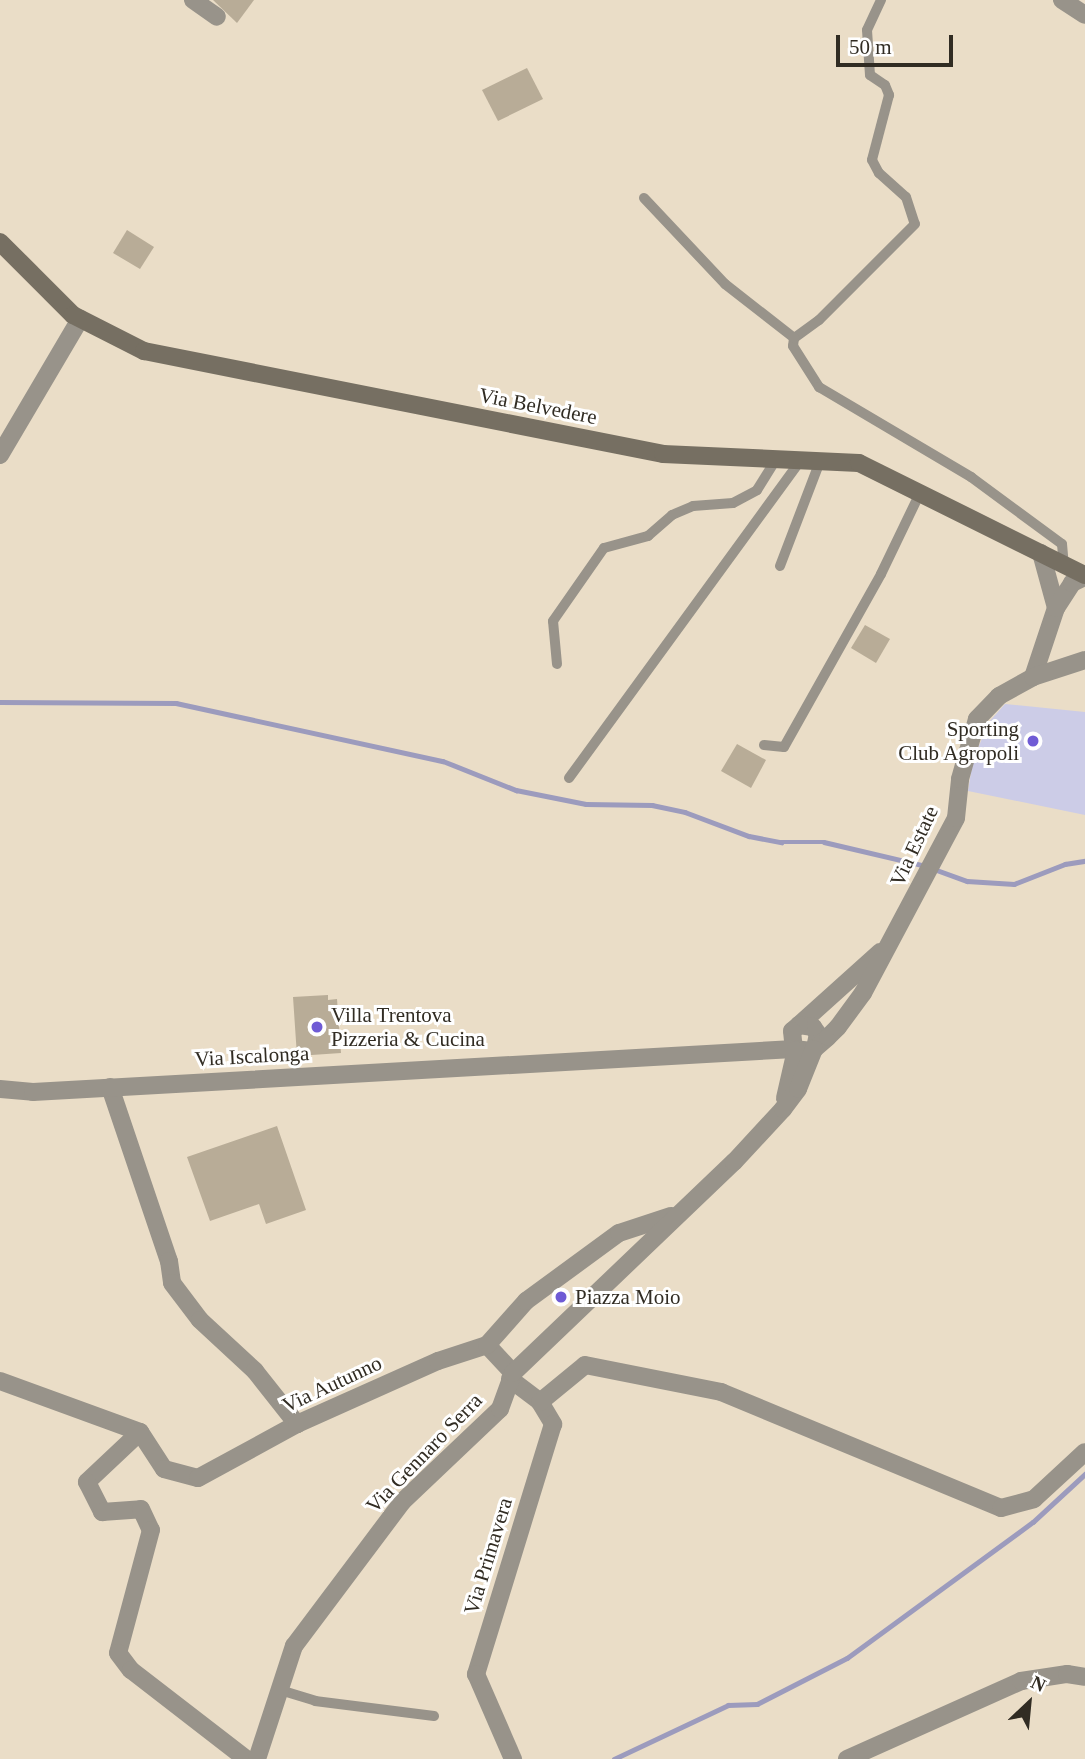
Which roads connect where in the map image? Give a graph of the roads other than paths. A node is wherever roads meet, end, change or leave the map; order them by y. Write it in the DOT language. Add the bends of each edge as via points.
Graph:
graph roads {
  1 [pos="193,0"];
  2 [pos="881,0"];
  3 [pos="1062,0"];
  4 [pos="1085,15"];
  5 [pos="217,18"];
  6 [pos="644,198"];
  7 [pos="0,242"];
  8 [pos="80,319"];
  9 [pos="794,338"];
  10 [pos="0,455"];
  11 [pos="776,459"];
  12 [pos="800,460"];
  13 [pos="820,461"];
  14 [pos="920,493"];
  15 [pos="1041,553"];
  16 [pos="1064,565"];
  17 [pos="780,566"];
  18 [pos="1085,576"];
  19 [pos="1056,608"];
  20 [pos="1085,660"];
  21 [pos="557,664"];
  22 [pos="1032,677"];
  23 [pos="764,745"];
  24 [pos="569,778"];
  25 [pos="888,945"];
  26 [pos="802,1042"];
  27 [pos="110,1087"];
  28 [pos="0,1089"];
  29 [pos="674,1214"];
  30 [pos="487,1345"];
  31 [pos="511,1376"];
  32 [pos="0,1381"];
  33 [pos="540,1402"];
  34 [pos="297,1424"];
  35 [pos="140,1432"];
  36 [pos="1085,1452"];
  37 [pos="1085,1677"];
  38 [pos="280,1690"];
  39 [pos="434,1716"];
  40 [pos="246,1759"];
  41 [pos="257,1759"];
  42 [pos="513,1759"];
  43 [pos="846,1759"];
  1 -- 5 [label="street"];
  2 -- 9 [label="lane" via="867,30 870,75 885,85 889,95 872,160 879,173 906,197 915,224 819,320"];
  3 -- 4 [label="street"];
  6 -- 9 [label="lane" via="724,284"];
  7 -- 8 [label="street, Via Belvedere"];
  8 -- 10 [label="street"];
  8 -- 11 [label="street, Via Belvedere" via="144,351 663,454"];
  9 -- 16 [label="lane" via="801,363 819,387 971,477 1062,544"];
  11 -- 12 [label="street, Via Belvedere"];
  11 -- 21 [label="lane" via="757,490 733,503 693,506 672,515 648,537 604,548 553,621"];
  12 -- 13 [label="street, Via Belvedere"];
  12 -- 24 [label="lane"];
  13 -- 14 [label="street, Via Belvedere" via="859,463"];
  13 -- 17 [label="lane"];
  14 -- 15 [label="street, Via Belvedere"];
  14 -- 23 [label="lane" via="881,574 784,747"];
  15 -- 16 [label="street, Via Belvedere"];
  15 -- 19 [label="street"];
  16 -- 18 [label="street, Via Belvedere"];
  18 -- 19 [label="street" via="1072,583"];
  19 -- 22 [label="street"];
  20 -- 22 [label="street, Via Estate"];
  22 -- 25 [label="street, Via Estate" via="999,696 977,719 960,779 956,818"];
  25 -- 26 [label="street, Via Estate"];
  25 -- 26 [label="street, Via Estate" via="863,993"];
  26 -- 27 [label="street, Via Iscalonga" via="758,1051"];
  26 -- 29 [label="street, Via Estate" via="783,1109 734,1162"];
  27 -- 28 [label="street, Via Iscalonga"];
  27 -- 34 [label="street" via="169,1261 172,1283 200,1320 255,1371"];
  29 -- 30 [label="street" via="618,1233 526,1301"];
  29 -- 31 [label="street, Via Gennaro Serra"];
  30 -- 31 [label="street"];
  30 -- 34 [label="street, Via Autunno" via="438,1361"];
  31 -- 33 [label="street"];
  31 -- 38 [label="street, Via Gennaro Serra" via="500,1409 402,1502 294,1646"];
  32 -- 35 [label="street"];
  33 -- 36 [label="street" via="585,1365 722,1392 1001,1508 1034,1499"];
  33 -- 42 [label="street, Via Primavera" via="553,1423 476,1674"];
  34 -- 35 [label="street, Via Autunno" via="198,1478 164,1469"];
  35 -- 40 [label="street" via="87,1482 102,1512 142,1509 151,1530 118,1653 131,1670"];
  37 -- 43 [label="street" via="1067,1674 1021,1681"];
  38 -- 39 [label="lane" via="327,1703"];
  38 -- 41 [label="street, Via Gennaro Serra"];
}
